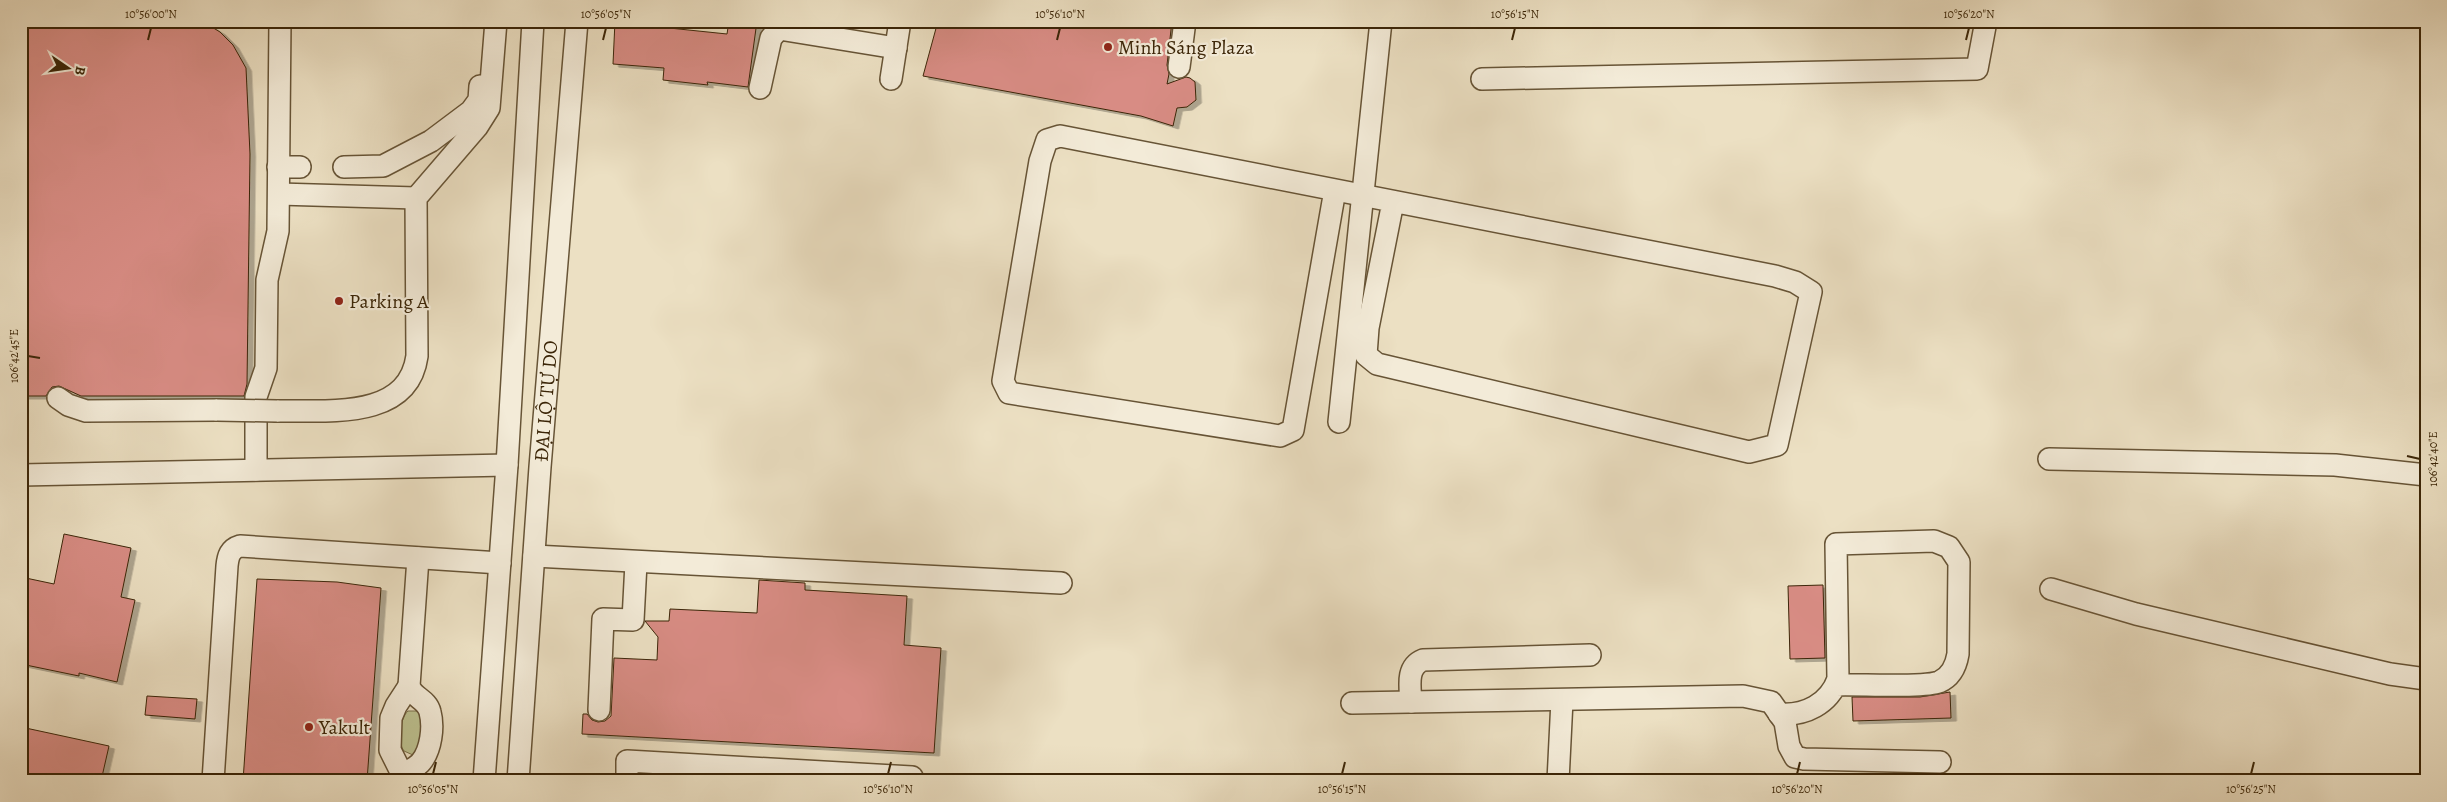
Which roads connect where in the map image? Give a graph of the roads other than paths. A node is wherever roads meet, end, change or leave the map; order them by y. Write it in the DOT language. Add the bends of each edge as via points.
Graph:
graph roads {
  1 [pos="280,21"];
  2 [pos="486,21"];
  3 [pos="496,21"];
  4 [pos="533,21"];
  5 [pos="577,21"];
  6 [pos="900,21"];
  7 [pos="1185,21"];
  8 [pos="1381,21"];
  9 [pos="1986,21"];
  10 [pos="896,48"];
  11 [pos="1179,67"];
  12 [pos="891,79"];
  13 [pos="1482,79"];
  14 [pos="760,88"];
  15 [pos="278,167"];
  16 [pos="300,167"];
  17 [pos="344,167"];
  18 [pos="1335,190"];
  19 [pos="279,194"];
  20 [pos="1363,196"];
  21 [pos="416,198"];
  22 [pos="1393,202"];
  23 [pos="58,398"];
  24 [pos="1339,422"];
  25 [pos="2049,459"];
  26 [pos="507,465"];
  27 [pos="256,470"];
  28 [pos="2426,474"];
  29 [pos="21,475"];
  30 [pos="534,556"];
  31 [pos="418,558"];
  32 [pos="500,563"];
  33 [pos="636,563"];
  34 [pos="1062,583"];
  35 [pos="2051,589"];
  36 [pos="1590,655"];
  37 [pos="2426,679"];
  38 [pos="1836,685"];
  39 [pos="409,686"];
  40 [pos="1562,700"];
  41 [pos="1352,702"];
  42 [pos="1411,702"];
  43 [pos="599,710"];
  44 [pos="1779,714"];
  45 [pos="1940,762"];
  46 [pos="213,781"];
  47 [pos="402,781"];
  48 [pos="484,781"];
  49 [pos="518,781"];
  50 [pos="627,781"];
  51 [pos="912,781"];
  52 [pos="1558,781"];
  1 -- 15 [label="street"];
  2 -- 17 [label="street" via="479,100 471,111 431,141 395,161 377,166"];
  3 -- 21 [label="street" via="488,108 477,127"];
  4 -- 26 [label="street, ĐẠI LỘ TỰ DO"];
  5 -- 30 [label="street, ĐẠI LỘ TỰ DO"];
  6 -- 10 [label="street"];
  7 -- 11 [label="street"];
  8 -- 20 [label="street"];
  9 -- 13 [label="street" via="1977,69"];
  10 -- 12 [label="street"];
  10 -- 14 [label="street" via="779,28 771,38"];
  15 -- 16 [label="street"];
  15 -- 19 [label="street"];
  18 -- 18 [label="street" via="1060,136 1047,140 1040,161 1003,381 1009,393 1280,436 1293,430"];
  18 -- 20 [label="street"];
  19 -- 21 [label="street"];
  19 -- 27 [label="street" via="276,250 268,280 266,368 256,398"];
  20 -- 22 [label="street"];
  20 -- 24 [label="street"];
  21 -- 23 [label="street, bridge" via="415,369 401,391 387,401 354,409 86,411"];
  22 -- 22 [label="street" via="1368,328 1366,354 1378,364 1749,452 1777,445 1811,292 1795,282"];
  25 -- 28 [label="street" via="2335,465"];
  26 -- 27 [label="street"];
  26 -- 32 [label="street, ĐẠI LỘ TỰ DO"];
  27 -- 29 [label="street"];
  30 -- 33 [label="street"];
  30 -- 49 [label="street, ĐẠI LỘ TỰ DO"];
  31 -- 32 [label="street"];
  31 -- 39 [label="street"];
  31 -- 46 [label="street" via="249,546 233,549 226,566"];
  32 -- 48 [label="street, ĐẠI LỘ TỰ DO"];
  33 -- 34 [label="street"];
  33 -- 43 [label="street" via="633,620 603,620"];
  35 -- 37 [label="street" via="2146,617 2390,674"];
  36 -- 42 [label="street" via="1423,660 1412,670"];
  38 -- 38 [label="street" via="1836,544 1934,541 1949,547 1957,556 1959,571 1958,654 1949,675 1931,684"];
  38 -- 44 [label="street" via="1816,707 1798,714"];
  39 -- 47 [label="street" via="392,718 390,750"];
  39 -- 47 [label="street" via="429,708 431,736 424,758 405,774"];
  40 -- 42 [label="street"];
  40 -- 44 [label="street" via="1743,696 1771,702"];
  40 -- 52 [label="street"];
  41 -- 42 [label="street"];
  44 -- 45 [label="street" via="1785,722 1789,746 1795,757"];
  50 -- 51 [label="street" via="628,761 912,777"];
}
